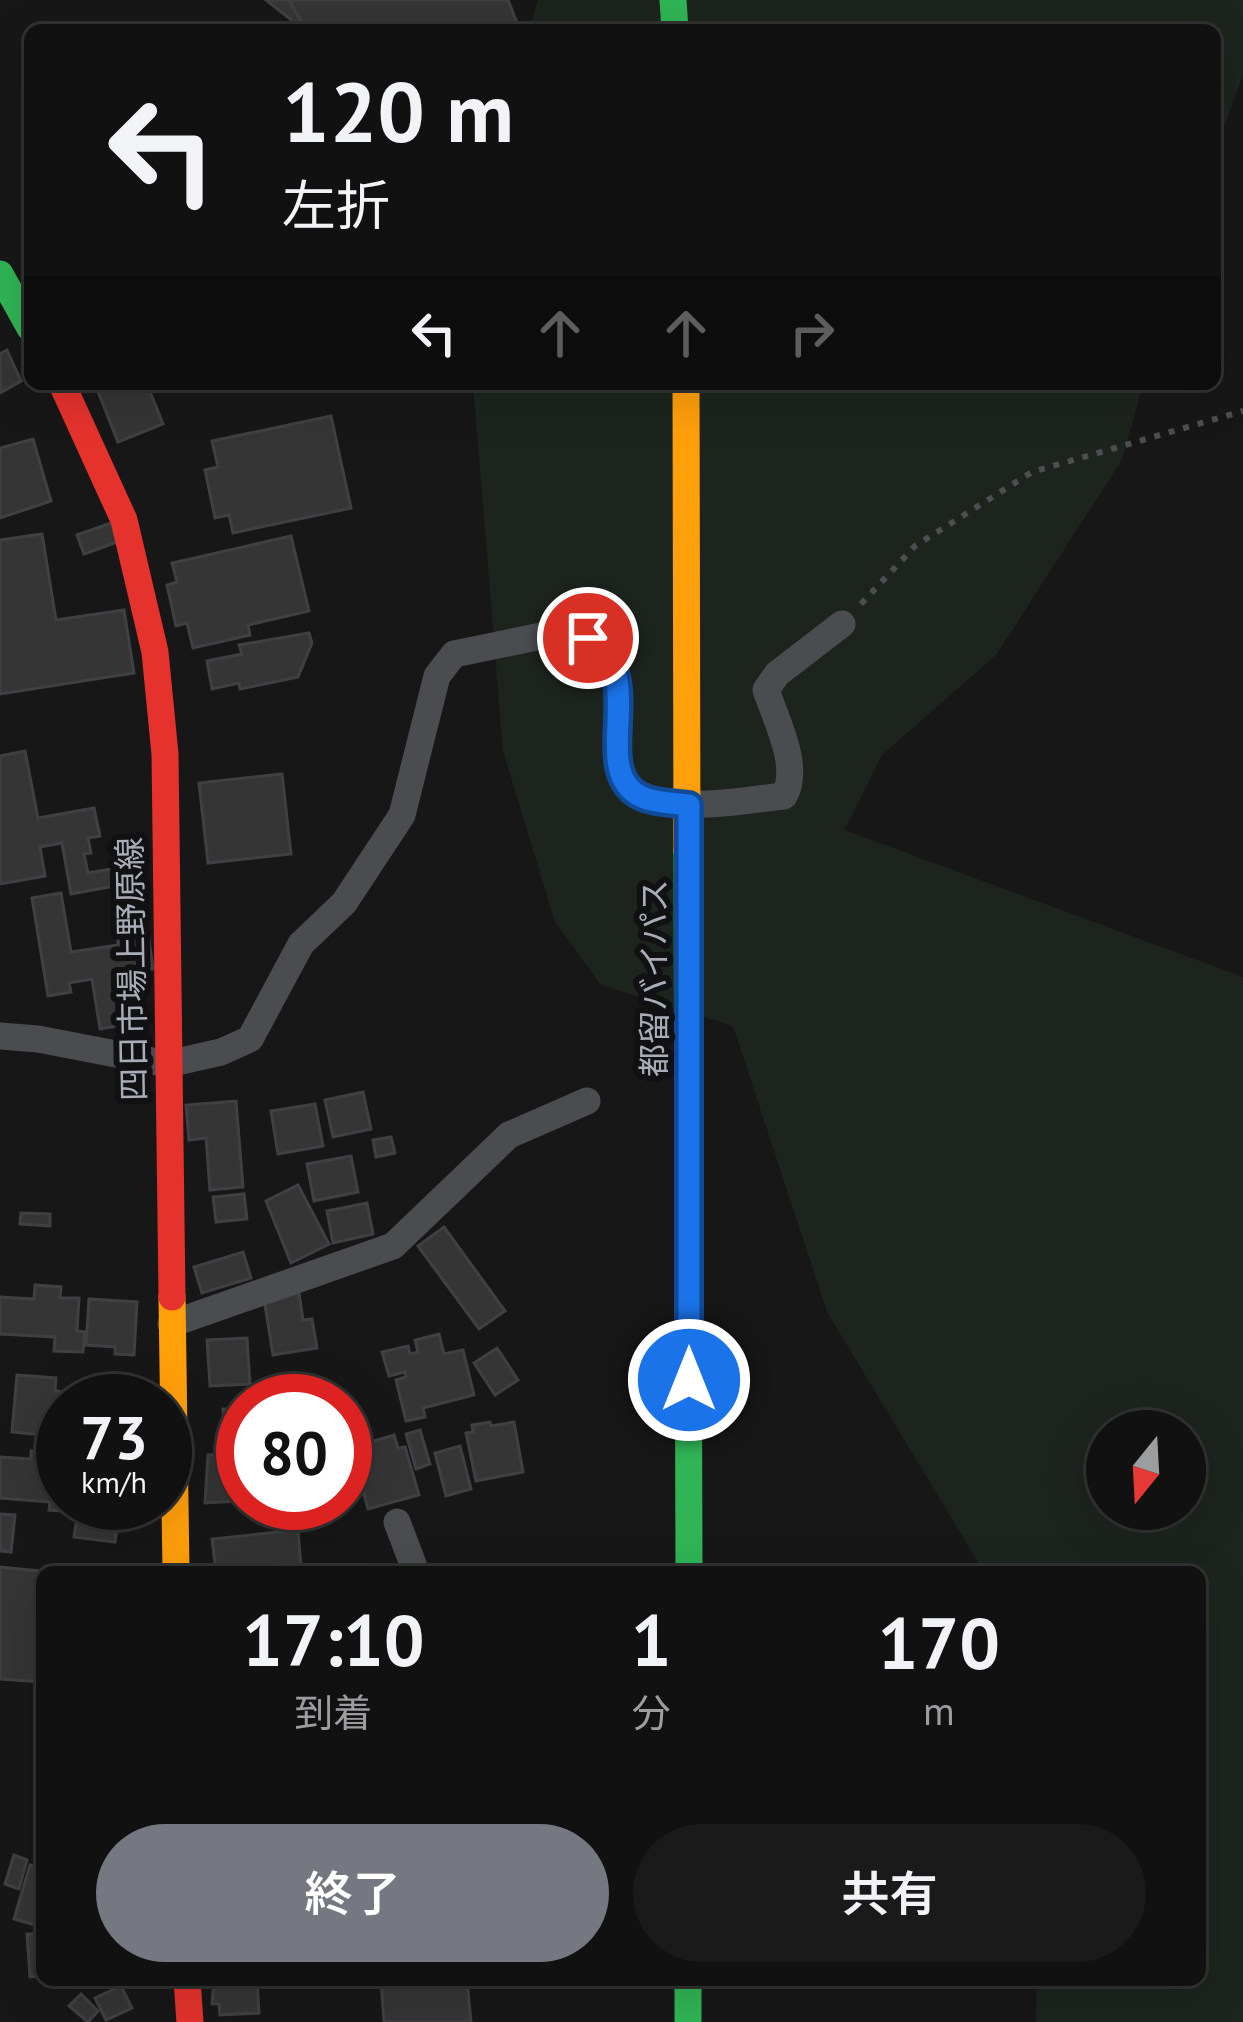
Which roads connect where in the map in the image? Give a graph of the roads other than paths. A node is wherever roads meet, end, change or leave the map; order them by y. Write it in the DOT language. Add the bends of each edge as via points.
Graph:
graph roads {
  1 [pos="0,274"];
  2 [pos="24,317"];
  3 [pos="65,390"];
  4 [pos="686,390"];
  5 [pos="842,624"];
  6 [pos="689,805"];
  7 [pos="0,1036"];
  8 [pos="168,1064"];
  9 [pos="587,1101"];
  10 [pos="171,1324"];
  11 [pos="397,1522"];
  12 [pos="176,1566"];
  13 [pos="414,1566"];
  14 [pos="689,1566"];
  15 [pos="187,1986"];
  16 [pos="688,1986"];
  17 [pos="190,2022"];
  18 [pos="688,2022"];
  1 -- 2 [label="main road"];
  3 -- 8 [label="main road, 四日市場上野原線" via="117,491 144,573 159,661"];
  4 -- 6 [label="main road, 都留バイパス"];
  5 -- 6 [label="street" via="766,690 788,760 784,796"];
  6 -- 8 [label="street" via="644,798 619,770 619,682 604,647 561,632 454,654 437,676 402,814 344,903 301,944 250,1039"];
  6 -- 14 [label="main road, 都留バイパス"];
  7 -- 8 [label="street"];
  8 -- 10 [label="main road, 四日市場上野原線"];
  9 -- 10 [label="street" via="509,1135 393,1246"];
  10 -- 12 [label="main road, 四日市場上野原線"];
  11 -- 13 [label="street"];
  15 -- 17 [label="main road"];
  16 -- 18 [label="main road"];
}
